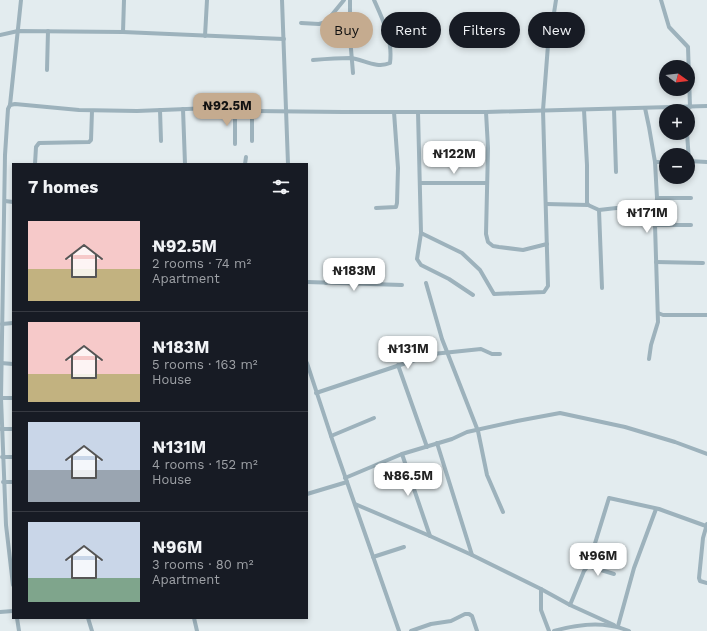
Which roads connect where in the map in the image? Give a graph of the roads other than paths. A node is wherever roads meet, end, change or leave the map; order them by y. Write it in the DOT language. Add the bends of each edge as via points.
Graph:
graph roads {
  1 [pos="21,0"];
  2 [pos="124,0"];
  3 [pos="206,0"];
  4 [pos="282,0"];
  5 [pos="344,0"];
  6 [pos="350,0"];
  7 [pos="374,0"];
  8 [pos="556,0"];
  9 [pos="661,0"];
  10 [pos="300,23"];
  11 [pos="18,31"];
  12 [pos="48,32"];
  13 [pos="123,32"];
  14 [pos="0,35"];
  15 [pos="206,36"];
  16 [pos="284,39"];
  17 [pos="352,58"];
  18 [pos="313,60"];
  19 [pos="47,70"];
  20 [pos="353,73"];
  21 [pos="690,104"];
  22 [pos="10,105"];
  23 [pos="707,106"];
  24 [pos="695,107"];
  25 [pos="645,108"];
  26 [pos="659,108"];
  27 [pos="183,109"];
  28 [pos="614,109"];
  29 [pos="92,110"];
  30 [pos="160,110"];
  31 [pos="235,110"];
  32 [pos="286,110"];
  33 [pos="544,110"];
  34 [pos="584,110"];
  35 [pos="252,111"];
  36 [pos="394,112"];
  37 [pos="418,112"];
  38 [pos="486,112"];
  39 [pos="161,141"];
  40 [pos="252,141"];
  41 [pos="235,144"];
  42 [pos="246,157"];
  43 [pos="655,162"];
  44 [pos="659,162"];
  45 [pos="695,162"];
  46 [pos="707,162"];
  47 [pos="35,163"];
  48 [pos="185,163"];
  49 [pos="245,163"];
  50 [pos="288,163"];
  51 [pos="616,172"];
  52 [pos="421,183"];
  53 [pos="487,183"];
  54 [pos="657,198"];
  55 [pos="691,198"];
  56 [pos="4,201"];
  57 [pos="12,202"];
  58 [pos="546,204"];
  59 [pos="588,205"];
  60 [pos="656,207"];
  61 [pos="376,208"];
  62 [pos="599,210"];
  63 [pos="655,225"];
  64 [pos="691,225"];
  65 [pos="421,233"];
  66 [pos="547,244"];
  67 [pos="656,262"];
  68 [pos="703,263"];
  69 [pos="326,265"];
  70 [pos="308,282"];
  71 [pos="326,283"];
  72 [pos="426,283"];
  73 [pos="402,285"];
  74 [pos="602,288"];
  75 [pos="473,295"];
  76 [pos="1,298"];
  77 [pos="658,313"];
  78 [pos="707,315"];
  79 [pos="12,323"];
  80 [pos="1,327"];
  81 [pos="416,338"];
  82 [pos="448,352"];
  83 [pos="500,354"];
  84 [pos="423,357"];
  85 [pos="649,359"];
  86 [pos="0,363"];
  87 [pos="12,364"];
  88 [pos="398,365"];
  89 [pos="308,366"];
  90 [pos="0,387"];
  91 [pos="316,393"];
  92 [pos="1,398"];
  93 [pos="12,398"];
  94 [pos="374,418"];
  95 [pos="1,429"];
  96 [pos="12,429"];
  97 [pos="478,430"];
  98 [pos="331,436"];
  99 [pos="437,443"];
  100 [pos="426,447"];
  101 [pos="402,454"];
  102 [pos="707,454"];
  103 [pos="2,456"];
  104 [pos="12,457"];
  105 [pos="2,479"];
  106 [pos="346,480"];
  107 [pos="12,482"];
  108 [pos="308,494"];
  109 [pos="355,504"];
  110 [pos="656,509"];
  111 [pos="503,512"];
  112 [pos="0,523"];
  113 [pos="6,525"];
  114 [pos="707,525"];
  115 [pos="430,536"];
  116 [pos="705,539"];
  117 [pos="8,543"];
  118 [pos="12,543"];
  119 [pos="404,547"];
  120 [pos="472,555"];
  121 [pos="373,557"];
  122 [pos="588,566"];
  123 [pos="701,566"];
  124 [pos="707,568"];
  125 [pos="614,574"];
  126 [pos="12,577"];
  127 [pos="707,583"];
  128 [pos="541,589"];
  129 [pos="570,605"];
  130 [pos="12,611"];
  131 [pos="0,612"];
  132 [pos="17,619"];
  133 [pos="88,619"];
  134 [pos="194,619"];
  135 [pos="616,626"];
  136 [pos="399,630"];
  137 [pos="19,631"];
  138 [pos="92,631"];
  139 [pos="197,631"];
  140 [pos="394,631"];
  141 [pos="411,631"];
  142 [pos="478,631"];
  143 [pos="549,631"];
  144 [pos="554,631"];
  145 [pos="629,631"];
  1 -- 11 [label="street"];
  2 -- 13 [label="street"];
  3 -- 15 [label="street"];
  4 -- 16 [label="street"];
  5 -- 10 [label="street" via="326,22"];
  6 -- 17 [label="street"];
  7 -- 17 [label="street" via="388,34 390,63 372,64"];
  8 -- 33 [label="street" via="547,33"];
  9 -- 21 [label="street" via="669,27 688,47"];
  11 -- 12 [label="street"];
  11 -- 14 [label="street"];
  11 -- 22 [label="street"];
  12 -- 13 [label="street"];
  12 -- 19 [label="street"];
  13 -- 15 [label="street"];
  15 -- 16 [label="street"];
  16 -- 32 [label="street"];
  17 -- 18 [label="street"];
  17 -- 20 [label="street"];
  22 -- 29 [label="street"];
  22 -- 56 [label="street"];
  23 -- 24 [label="street"];
  25 -- 26 [label="street"];
  25 -- 28 [label="street"];
  25 -- 43 [label="street"];
  27 -- 30 [label="street"];
  27 -- 31 [label="street"];
  27 -- 48 [label="street"];
  28 -- 34 [label="street"];
  28 -- 51 [label="street"];
  29 -- 30 [label="street"];
  29 -- 47 [label="street" via="89,142 39,143 36,147"];
  30 -- 39 [label="street"];
  31 -- 35 [label="street"];
  31 -- 41 [label="street"];
  32 -- 35 [label="street"];
  32 -- 36 [label="street"];
  32 -- 50 [label="street"];
  33 -- 34 [label="street"];
  33 -- 38 [label="street"];
  33 -- 58 [label="street"];
  34 -- 59 [label="street"];
  35 -- 40 [label="street"];
  36 -- 37 [label="street"];
  36 -- 61 [label="street" via="398,168 397,203 392,208"];
  37 -- 38 [label="street"];
  37 -- 52 [label="street"];
  38 -- 53 [label="street"];
  42 -- 49 [label="street"];
  43 -- 44 [label="street"];
  43 -- 54 [label="street"];
  45 -- 46 [label="street"];
  52 -- 53 [label="street"];
  52 -- 65 [label="street"];
  53 -- 66 [label="street" via="488,242 493,246 523,250"];
  54 -- 55 [label="street"];
  54 -- 60 [label="street"];
  56 -- 57 [label="street"];
  56 -- 76 [label="street"];
  58 -- 59 [label="street"];
  58 -- 66 [label="street"];
  59 -- 62 [label="street"];
  60 -- 62 [label="street" via="634,206"];
  60 -- 63 [label="street"];
  62 -- 74 [label="street"];
  63 -- 64 [label="street"];
  63 -- 67 [label="street"];
  65 -- 66 [label="street" via="462,252 480,270 492,292 496,294 546,291"];
  65 -- 75 [label="street" via="417,252 417,259 421,265"];
  67 -- 68 [label="street"];
  67 -- 77 [label="street"];
  69 -- 71 [label="street"];
  70 -- 71 [label="street"];
  71 -- 73 [label="street"];
  72 -- 82 [label="street"];
  76 -- 80 [label="street"];
  77 -- 78 [label="street"];
  77 -- 85 [label="street"];
  79 -- 80 [label="street"];
  80 -- 86 [label="street"];
  81 -- 84 [label="street"];
  82 -- 83 [label="street" via="482,349 492,354"];
  82 -- 84 [label="street"];
  82 -- 97 [label="street"];
  84 -- 88 [label="street"];
  86 -- 87 [label="street"];
  86 -- 90 [label="street"];
  88 -- 91 [label="street"];
  88 -- 100 [label="street"];
  89 -- 91 [label="street"];
  90 -- 92 [label="street"];
  91 -- 98 [label="street"];
  92 -- 93 [label="street"];
  92 -- 95 [label="street"];
  94 -- 98 [label="street"];
  95 -- 96 [label="street"];
  95 -- 103 [label="street"];
  97 -- 99 [label="street"];
  97 -- 102 [label="street" via="560,413 625,427"];
  97 -- 111 [label="street" via="487,475"];
  98 -- 106 [label="street"];
  99 -- 100 [label="street"];
  99 -- 120 [label="street"];
  100 -- 101 [label="street"];
  101 -- 106 [label="street"];
  101 -- 115 [label="street"];
  103 -- 104 [label="street"];
  103 -- 105 [label="street"];
  105 -- 107 [label="street"];
  105 -- 113 [label="street"];
  106 -- 108 [label="street"];
  106 -- 109 [label="street"];
  109 -- 115 [label="street"];
  109 -- 121 [label="street"];
  110 -- 114 [label="street"];
  110 -- 122 [label="street" via="609,498"];
  110 -- 135 [label="street"];
  112 -- 113 [label="street"];
  113 -- 117 [label="street"];
  114 -- 116 [label="street"];
  115 -- 120 [label="street"];
  116 -- 123 [label="street"];
  117 -- 118 [label="street"];
  117 -- 126 [label="street"];
  119 -- 121 [label="street"];
  120 -- 128 [label="street"];
  121 -- 136 [label="street"];
  122 -- 125 [label="street"];
  122 -- 129 [label="street"];
  123 -- 124 [label="street"];
  123 -- 127 [label="street" via="700,581"];
  128 -- 129 [label="street"];
  128 -- 143 [label="street" via="541,610"];
  129 -- 135 [label="street"];
  130 -- 131 [label="street"];
  132 -- 137 [label="street"];
  133 -- 138 [label="street"];
  134 -- 139 [label="street"];
  135 -- 144 [label="street" via="578,625"];
  135 -- 145 [label="street"];
  136 -- 140 [label="street"];
  141 -- 142 [label="street" via="451,621 467,614 472,616"];
}
